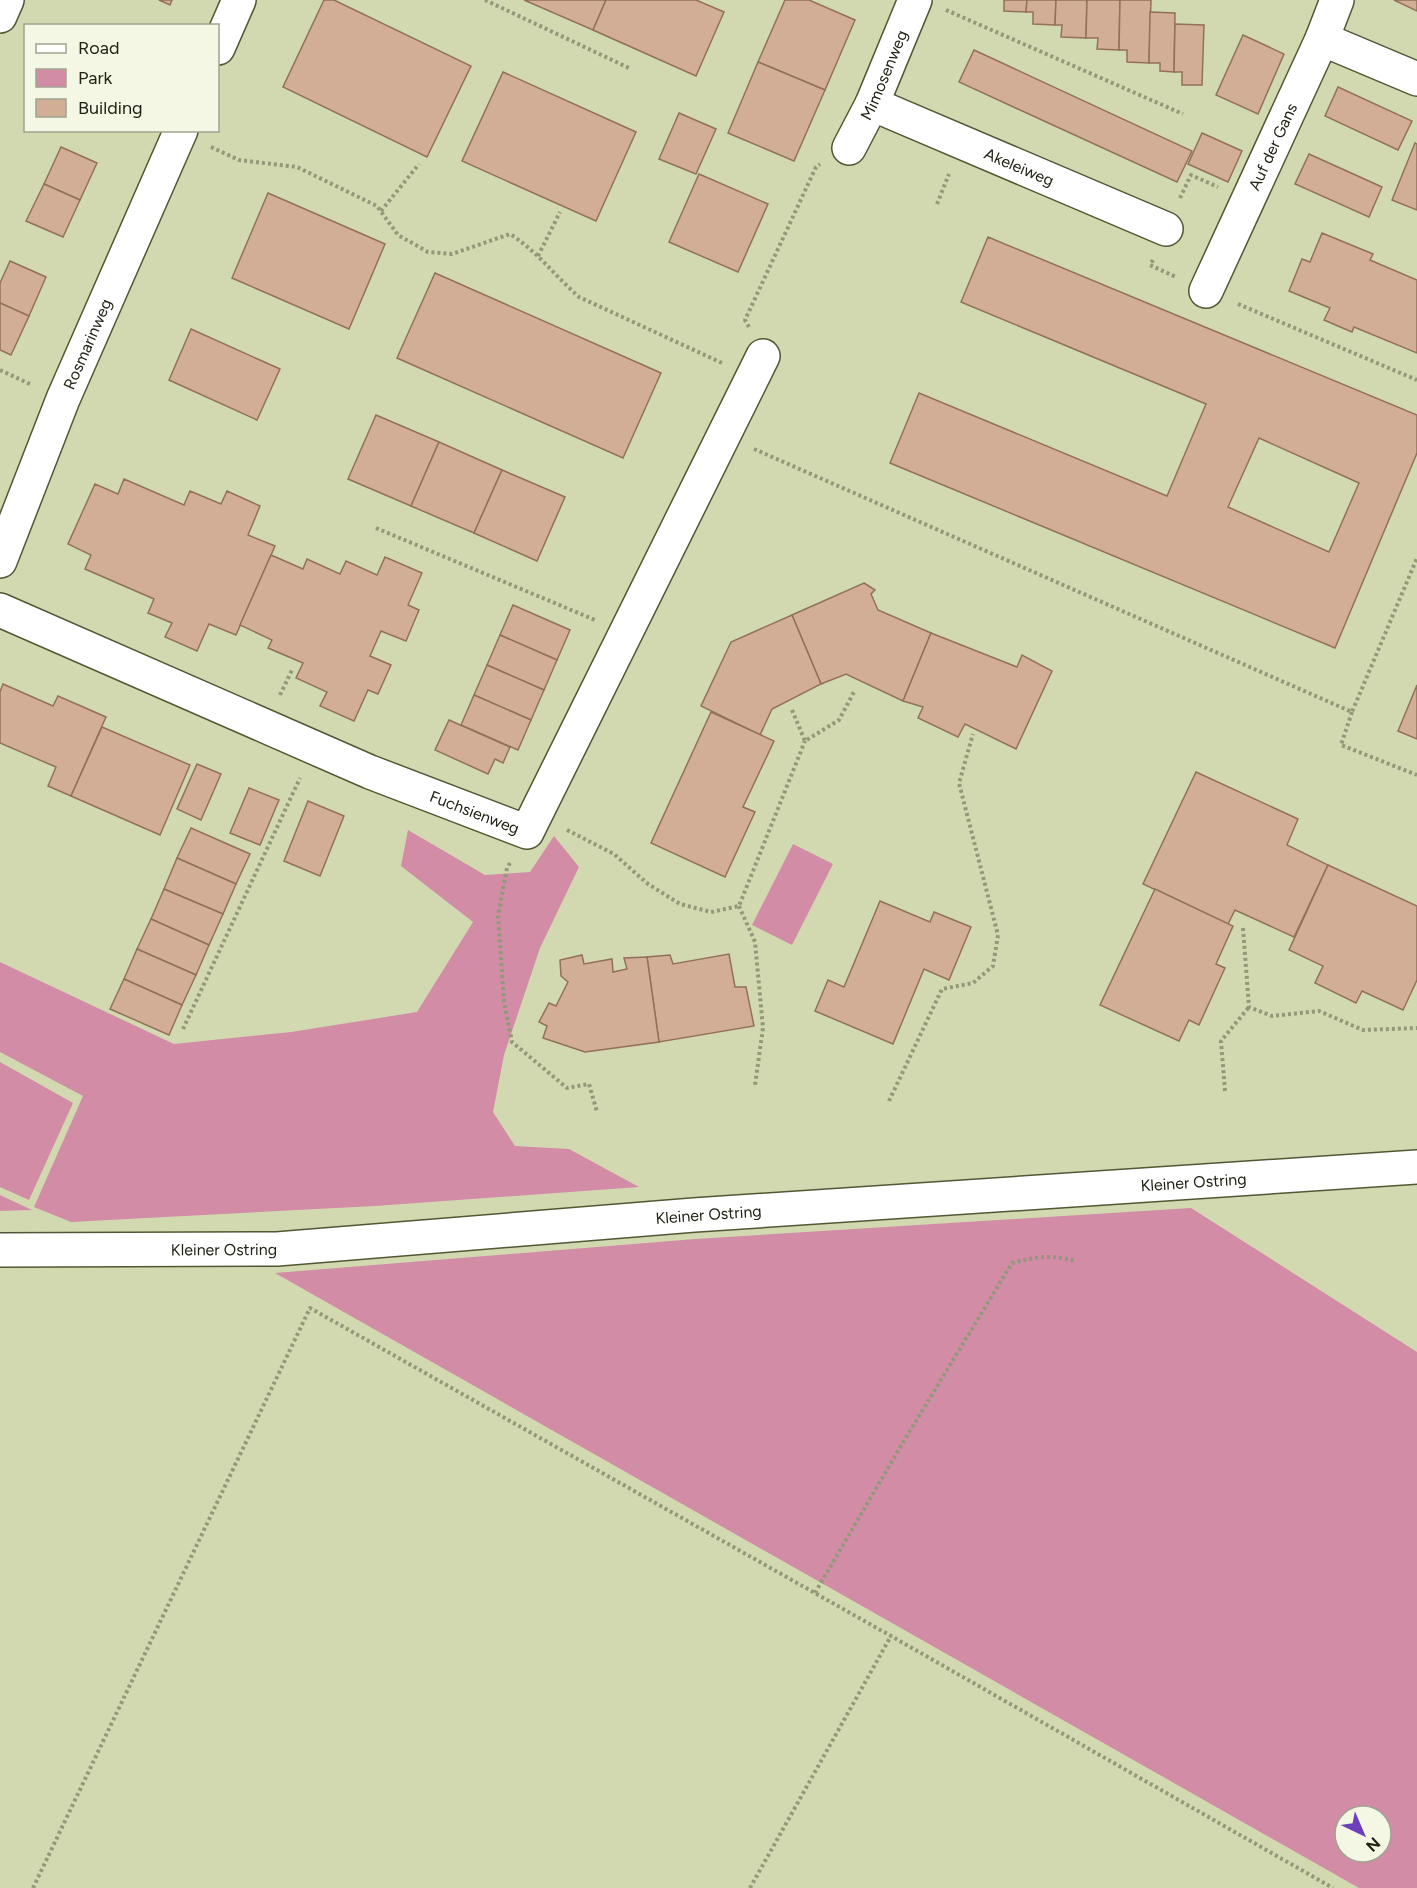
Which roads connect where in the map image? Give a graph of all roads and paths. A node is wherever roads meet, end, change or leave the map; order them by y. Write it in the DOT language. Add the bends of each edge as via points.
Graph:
graph roads {
  1 [pos="7,0"];
  2 [pos="239,0"];
  3 [pos="485,0"];
  4 [pos="1337,0"];
  5 [pos="930,5"];
  6 [pos="0,16"];
  7 [pos="1322,39"];
  8 [pos="219,46"];
  9 [pos="628,68"];
  10 [pos="1417,79"];
  11 [pos="872,105"];
  12 [pos="1183,114"];
  13 [pos="181,132"];
  14 [pos="183,132"];
  15 [pos="849,148"];
  16 [pos="419,164"];
  17 [pos="381,212"];
  18 [pos="560,212"];
  19 [pos="1166,229"];
  20 [pos="538,256"];
  21 [pos="1206,291"];
  22 [pos="1238,304"];
  23 [pos="757,367"];
  24 [pos="1417,380"];
  25 [pos="723,436"];
  26 [pos="376,528"];
  27 [pos="1417,558"];
  28 [pos="0,561"];
  29 [pos="0,610"];
  30 [pos="626,633"];
  31 [pos="855,690"];
  32 [pos="792,710"];
  33 [pos="1352,712"];
  34 [pos="973,734"];
  35 [pos="805,741"];
  36 [pos="315,747"];
  37 [pos="1417,775"];
  38 [pos="531,826"];
  39 [pos="739,906"];
  40 [pos="1243,928"];
  41 [pos="1249,1007"];
  42 [pos="1417,1028"];
  43 [pos="183,1029"];
  44 [pos="755,1085"];
  45 [pos="1226,1091"];
  46 [pos="889,1101"];
  47 [pos="597,1112"];
  48 [pos="1417,1167"];
  49 [pos="0,1250"];
  50 [pos="1075,1261"];
  51 [pos="815,1593"];
  52 [pos="891,1636"];
  53 [pos="33,1888"];
  54 [pos="750,1888"];
  55 [pos="1333,1888"];
  1 -- 6 [label="street"];
  2 -- 8 [label="street"];
  3 -- 9 [label="path"];
  4 -- 7 [label="street, Auf der Gans"];
  5 -- 11 [label="street, Mimosenweg"];
  5 -- 12 [label="path"];
  7 -- 10 [label="street"];
  7 -- 21 [label="street, Auf der Gans"];
  11 -- 15 [label="street, Mimosenweg"];
  11 -- 19 [label="street, Akeleiweg"];
  13 -- 28 [label="street, Rosmarinweg" via="63,399"];
  14 -- 17 [label="path" via="239,160 297,167 377,206"];
  15 -- 23 [label="path" via="816,167 745,320"];
  16 -- 17 [label="path"];
  17 -- 20 [label="path" via="398,235 428,252 452,254 510,234"];
  18 -- 20 [label="path"];
  20 -- 23 [label="path" via="579,297"];
  22 -- 24 [label="path"];
  23 -- 25 [label="street, Fuchsienweg"];
  25 -- 30 [label="street, Fuchsienweg"];
  25 -- 33 [label="path"];
  26 -- 30 [label="path"];
  27 -- 33 [label="path"];
  29 -- 36 [label="street, Fuchsienweg"];
  30 -- 38 [label="street, Fuchsienweg"];
  31 -- 35 [label="path" via="839,720"];
  32 -- 35 [label="path"];
  33 -- 37 [label="path" via="1341,745"];
  34 -- 46 [label="path" via="959,783 998,935 993,966 973,983 942,989"];
  35 -- 39 [label="path"];
  36 -- 38 [label="street, Fuchsienweg" via="370,772"];
  36 -- 43 [label="path"];
  38 -- 39 [label="path" via="576,833 614,854 648,884 680,904 711,912"];
  38 -- 47 [label="path" via="507,868 498,915 504,1002 512,1042 567,1088 589,1084"];
  39 -- 44 [label="path" via="755,942 763,1028"];
  40 -- 41 [label="path"];
  41 -- 42 [label="path" via="1272,1016 1319,1011 1363,1030"];
  41 -- 45 [label="path" via="1221,1041"];
  48 -- 49 [label="street, Kleiner Ostring" via="694,1215 277,1249"];
  50 -- 51 [label="path" via="1059,1256 1012,1263"];
  51 -- 52 [label="path"];
  51 -- 53 [label="path" via="310,1308"];
  52 -- 54 [label="path"];
  52 -- 55 [label="path"];
}
